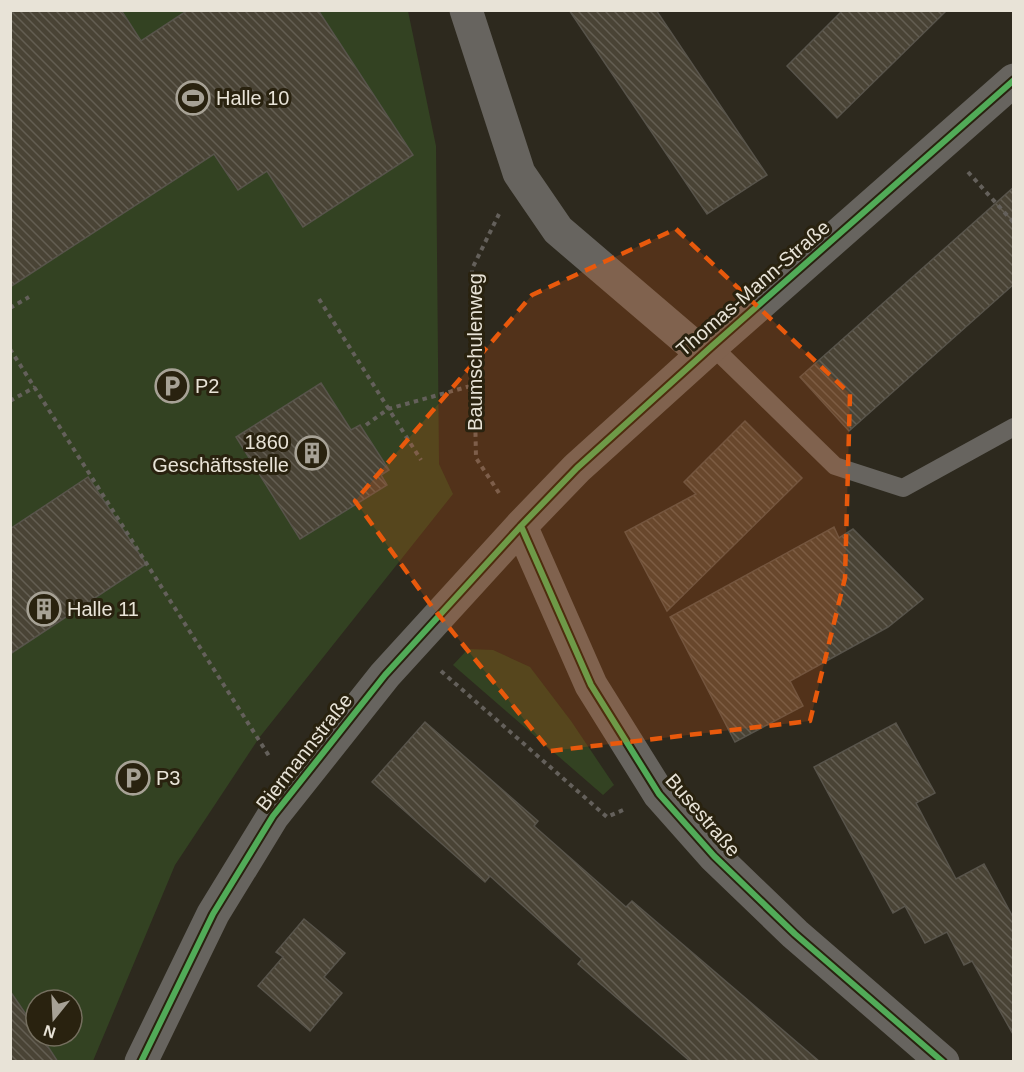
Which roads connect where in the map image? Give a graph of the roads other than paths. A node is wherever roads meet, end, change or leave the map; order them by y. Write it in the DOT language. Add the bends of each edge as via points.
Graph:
graph roads {
  1 [pos="466,10"];
  2 [pos="1014,80"];
  3 [pos="708,350"];
  4 [pos="1014,427"];
  5 [pos="521,526"];
  6 [pos="141,1062"];
  7 [pos="943,1062"];
  1 -- 3 [label="street" via="519,173 558,230"];
  2 -- 3 [label="street, Thomas-Mann-Straße"];
  3 -- 4 [label="lane" via="835,466 903,488"];
  3 -- 5 [label="street, Thomas-Mann-Straße" via="577,468"];
  5 -- 6 [label="street, Biermannstraße" via="385,675 273,816 213,914"];
  5 -- 7 [label="street, Busestraße" via="591,685 659,794 714,856 795,934"];
}
